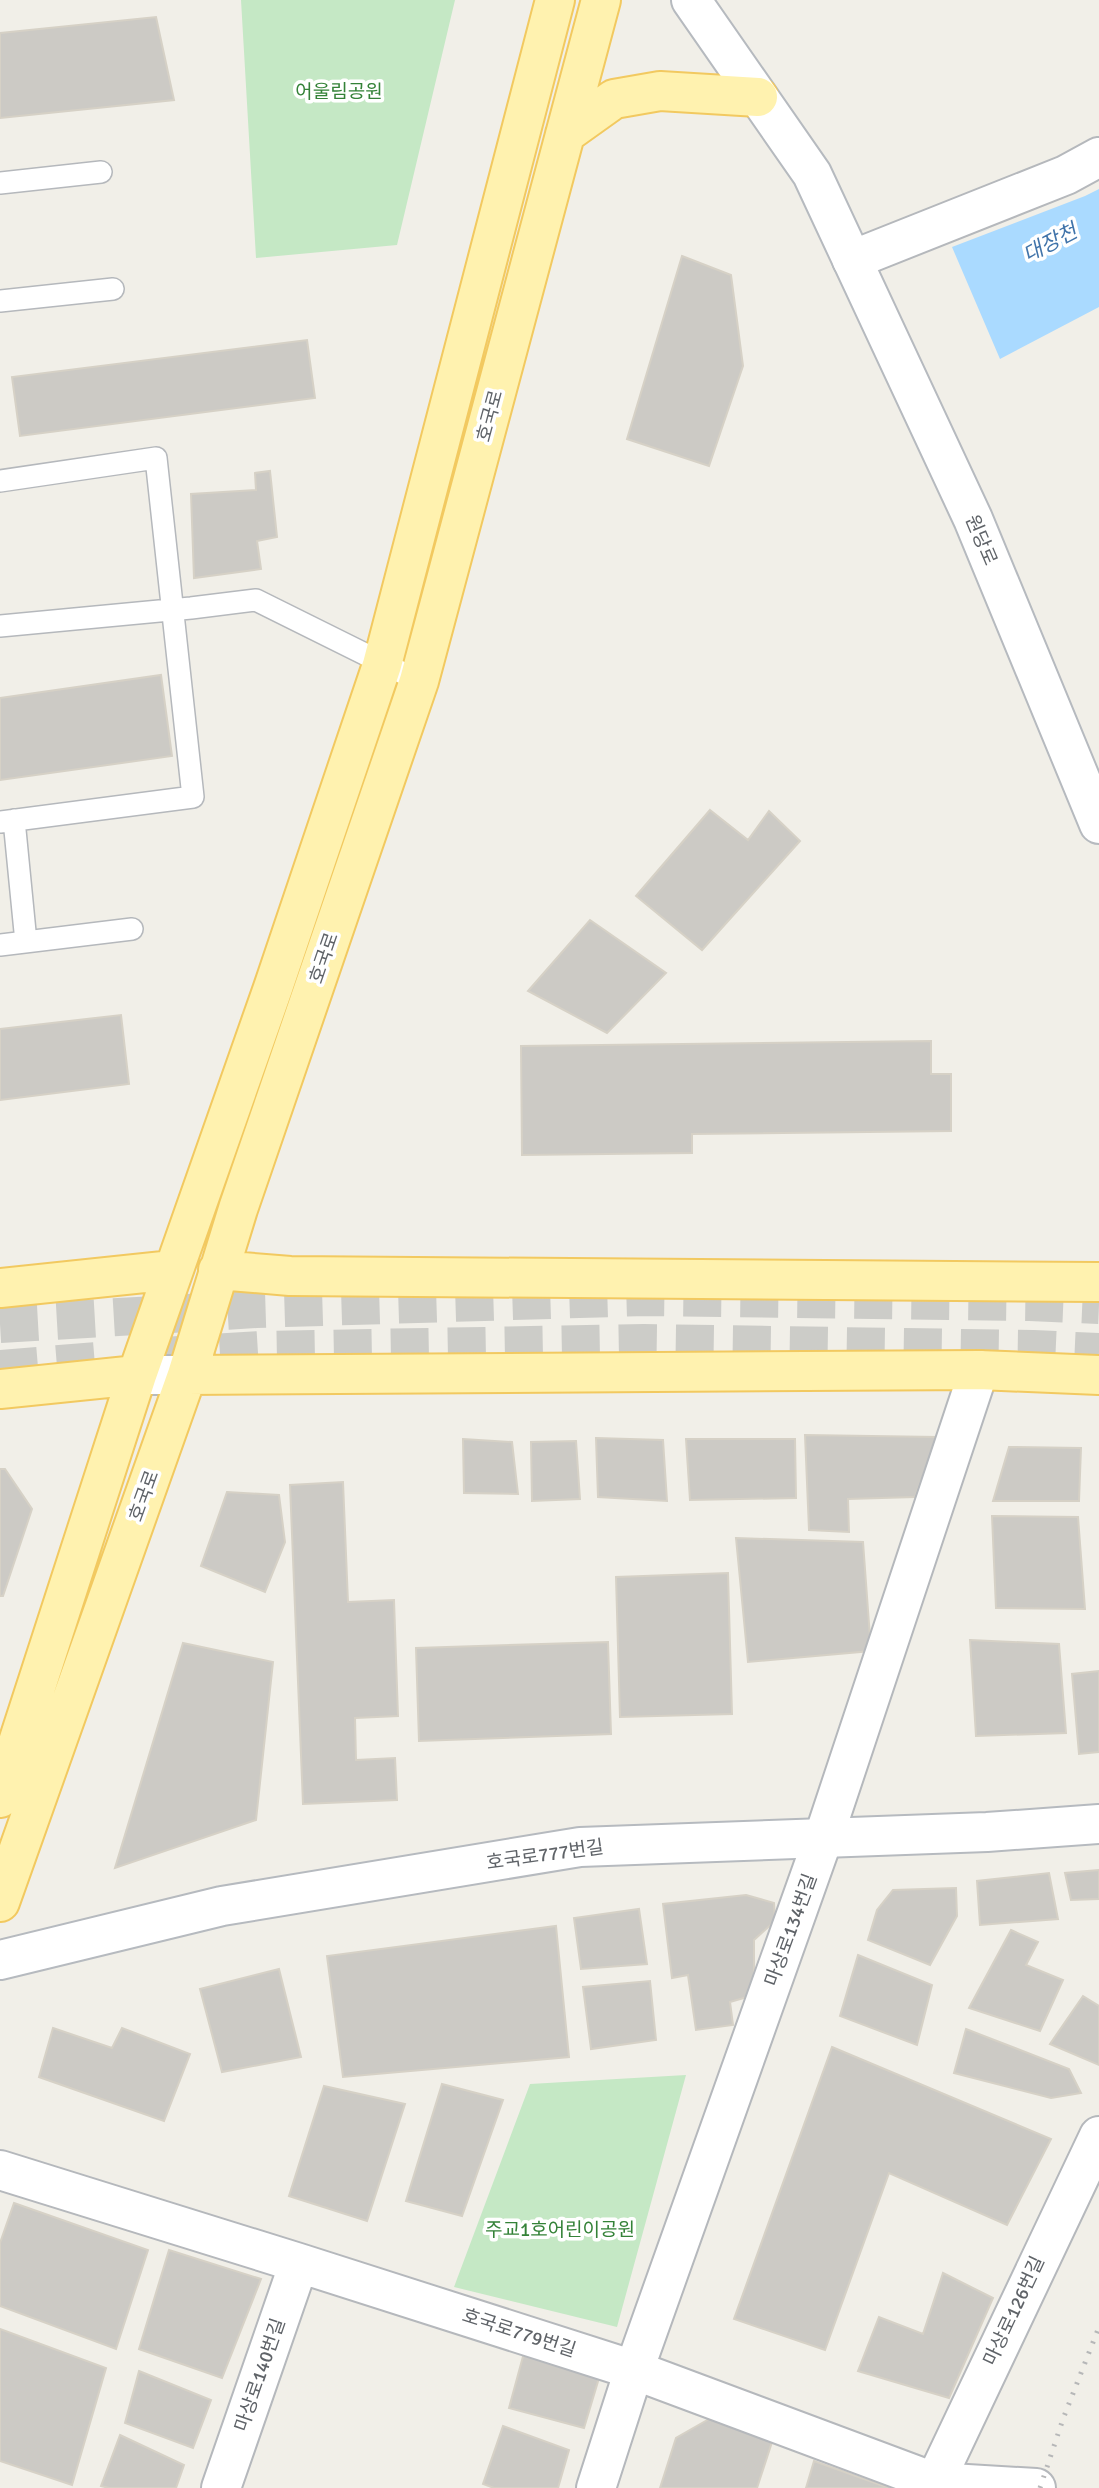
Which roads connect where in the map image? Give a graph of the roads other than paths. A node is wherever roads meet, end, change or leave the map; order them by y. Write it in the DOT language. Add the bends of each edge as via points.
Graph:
graph roads {
  1 [pos="555,0"];
  2 [pos="601,0"];
  3 [pos="691,0"];
  4 [pos="758,97"];
  5 [pos="565,134"];
  6 [pos="1099,157"];
  7 [pos="101,172"];
  8 [pos="0,183"];
  9 [pos="852,260"];
  10 [pos="113,289"];
  11 [pos="0,301"];
  12 [pos="0,481"];
  13 [pos="173,610"];
  14 [pos="0,626"];
  15 [pos="383,665"];
  16 [pos="419,681"];
  17 [pos="7,821"];
  18 [pos="1099,824"];
  19 [pos="132,929"];
  20 [pos="26,942"];
  21 [pos="0,945"];
  22 [pos="273,988"];
  23 [pos="292,1051"];
  24 [pos="173,1270"];
  25 [pos="218,1270"];
  26 [pos="1099,1282"];
  27 [pos="0,1288"];
  28 [pos="979,1370"];
  29 [pos="137,1375"];
  30 [pos="187,1375"];
  31 [pos="1099,1375"];
  32 [pos="0,1389"];
  33 [pos="0,1798"];
  34 [pos="1099,1824"];
  35 [pos="823,1839"];
  36 [pos="0,1902"];
  37 [pos="0,1960"];
  38 [pos="1099,2136"];
  39 [pos="0,2170"];
  40 [pos="299,2263"];
  41 [pos="634,2370"];
  42 [pos="933,2485"];
  43 [pos="221,2488"];
  44 [pos="596,2488"];
  45 [pos="1037,2488"];
  1 -- 15 [label="main road, 호국로"];
  2 -- 5 [label="main road, 호국로"];
  3 -- 4 [label="street, 원당로"];
  4 -- 5 [label="main road" via="660,90 614,99"];
  4 -- 9 [label="street, 원당로" via="812,174"];
  5 -- 16 [label="main road, 호국로"];
  6 -- 9 [label="street" via="1066,175"];
  7 -- 8 [label="lane"];
  9 -- 18 [label="street, 원당로" via="973,519"];
  10 -- 11 [label="lane"];
  12 -- 13 [label="lane" via="156,458"];
  13 -- 14 [label="lane"];
  13 -- 15 [label="lane" via="256,600"];
  13 -- 17 [label="lane" via="193,797"];
  15 -- 16 [label="lane"];
  15 -- 22 [label="main road, 호국로"];
  16 -- 23 [label="main road, 호국로"];
  17 -- 20 [label="lane"];
  19 -- 20 [label="lane"];
  20 -- 21 [label="lane"];
  22 -- 23 [label="main road" via="275,1013 268,1052 278,1059"];
  22 -- 24 [label="main road, 호국로"];
  23 -- 25 [label="main road, 호국로"];
  24 -- 25 [label="street"];
  24 -- 27 [label="main road"];
  24 -- 29 [label="main road, 호국로"];
  25 -- 26 [label="main road" via="290,1276"];
  25 -- 30 [label="main road, 호국로"];
  28 -- 30 [label="main road"];
  28 -- 31 [label="main road"];
  28 -- 35 [label="street, 마상로134번길"];
  29 -- 30 [label="street"];
  29 -- 32 [label="main road"];
  29 -- 33 [label="main road, 호국로"];
  30 -- 36 [label="main road, 호국로"];
  34 -- 35 [label="street, 호국로777번길"];
  35 -- 37 [label="street, 호국로777번길" via="580,1847 222,1906"];
  35 -- 41 [label="street, 마상로134번길"];
  38 -- 42 [label="street, 마상로126번길"];
  39 -- 40 [label="street, 호국로779번길"];
  40 -- 41 [label="street, 호국로779번길"];
  40 -- 43 [label="street, 마상로140번길"];
  41 -- 42 [label="street, 호국로779번길"];
  41 -- 44 [label="street, 마상로134번길"];
  42 -- 45 [label="street, 호국로779번길"];
}
